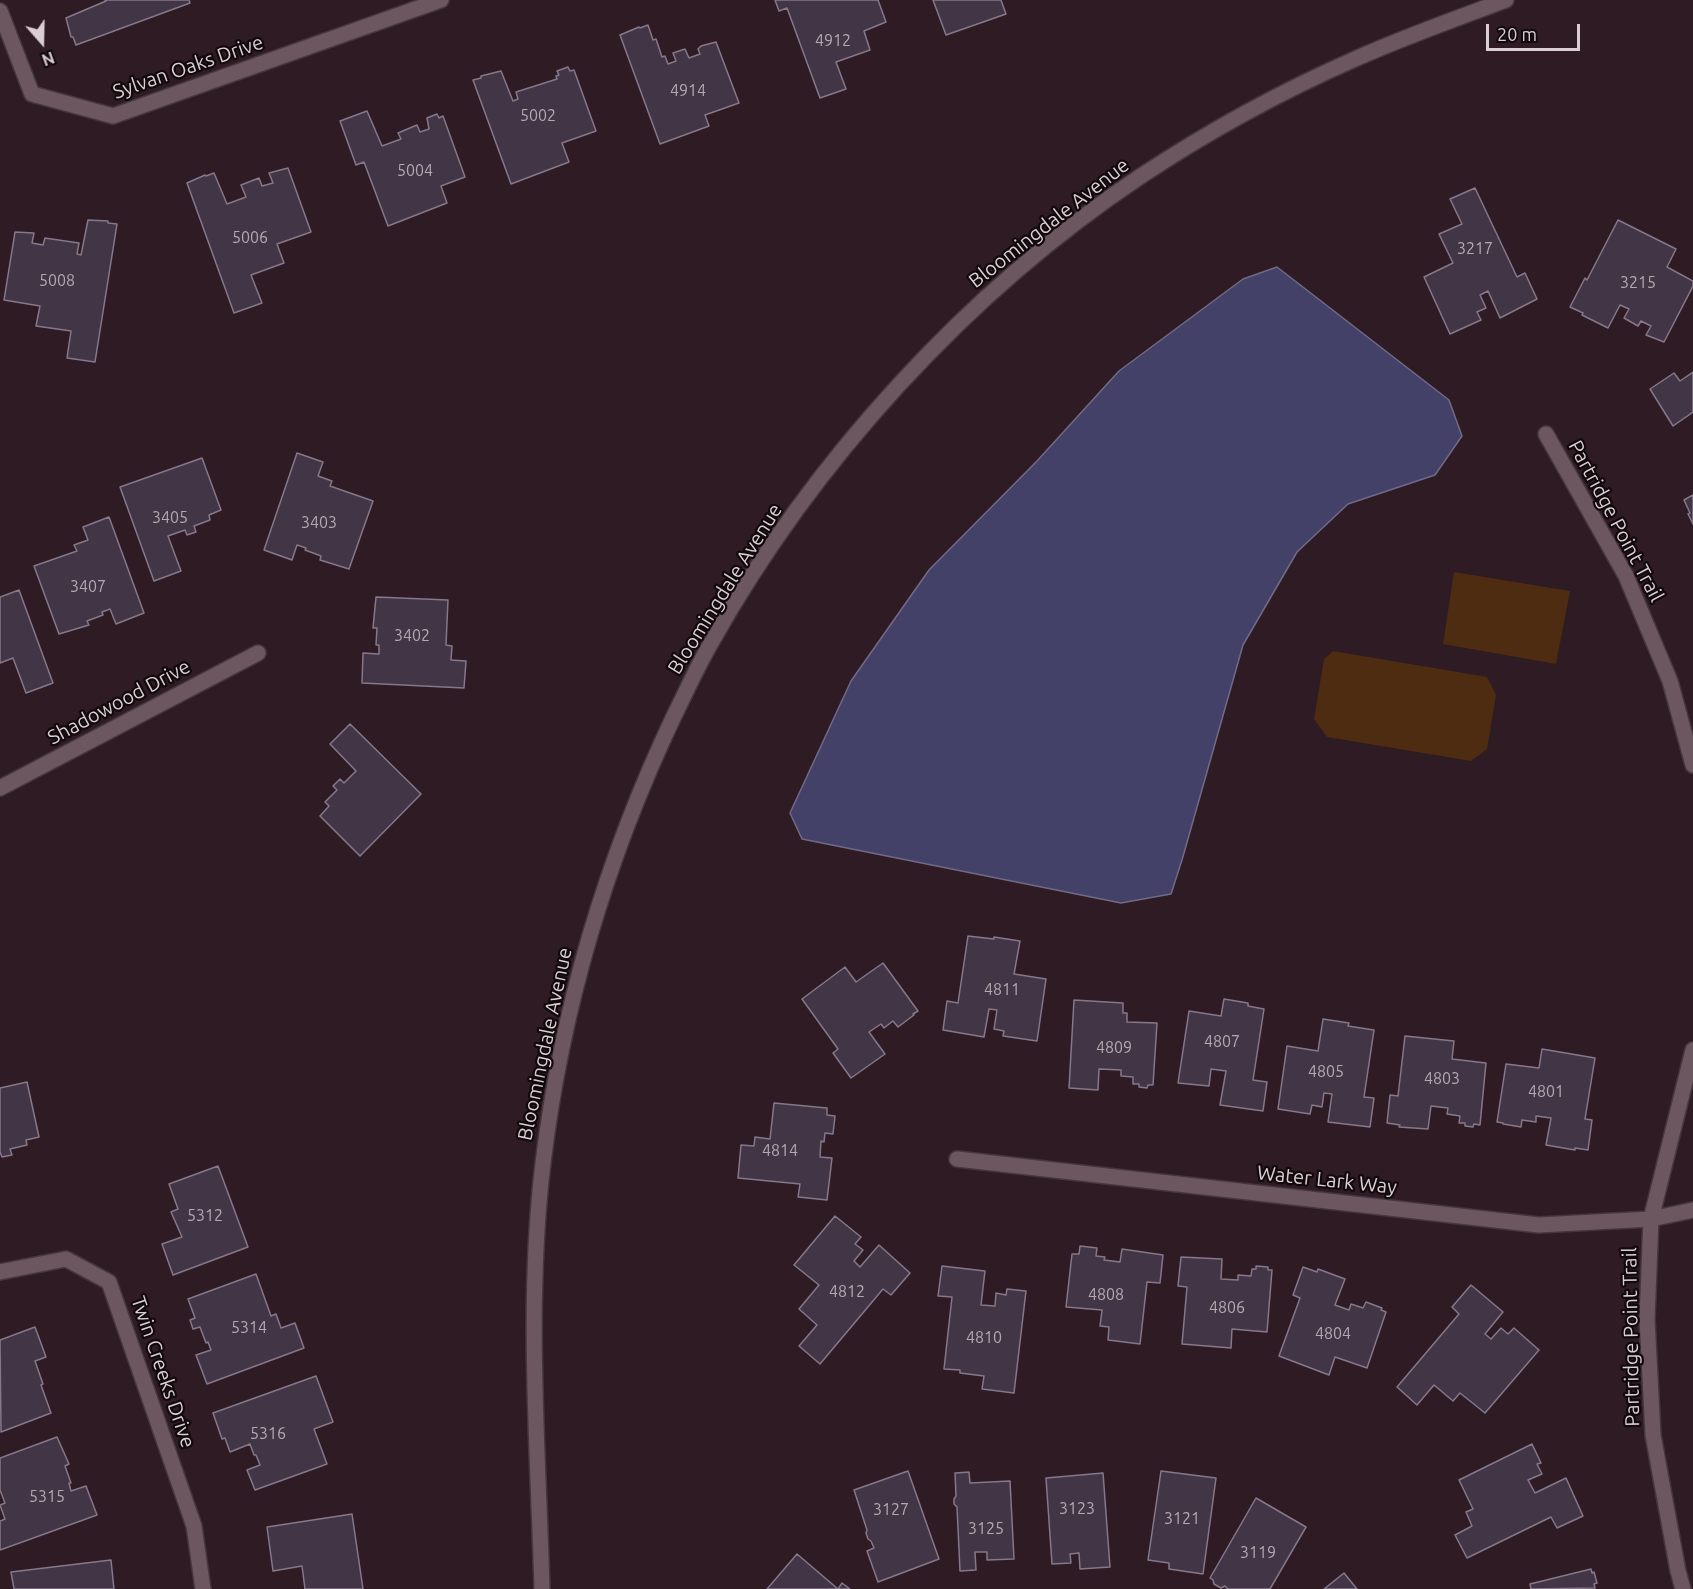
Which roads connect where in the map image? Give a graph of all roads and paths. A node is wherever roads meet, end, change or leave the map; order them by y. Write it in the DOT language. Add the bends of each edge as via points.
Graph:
graph roads {
  1 [pos="441,0"];
  2 [pos="1506,0"];
  3 [pos="0,10"];
  4 [pos="1546,434"];
  5 [pos="258,653"];
  6 [pos="1693,765"];
  7 [pos="0,788"];
  8 [pos="1693,1050"];
  9 [pos="957,1159"];
  10 [pos="1693,1210"];
  11 [pos="1651,1220"];
  12 [pos="0,1272"];
  13 [pos="203,1589"];
  14 [pos="542,1589"];
  15 [pos="1683,1589"];
  1 -- 3 [label="street, Sylvan Oaks Drive" via="112,116 32,94"];
  2 -- 14 [label="street, Bloomingdale Avenue" via="1354,60 1250,111 1140,177 1044,248 904,379 800,507 711,644 662,741 616,854 578,976 555,1082 540,1192 534,1293"];
  4 -- 6 [label="street, Partridge Point Trail" via="1626,576 1670,681"];
  5 -- 7 [label="street, Shadowood Drive"];
  8 -- 11 [label="street, Partridge Point Trail"];
  9 -- 11 [label="street, Water Lark Way" via="1539,1225"];
  10 -- 11 [label="street, Water Lark Way"];
  11 -- 15 [label="street, Partridge Point Trail" via="1647,1319 1653,1435"];
  12 -- 13 [label="street, Twin Creeks Drive" via="66,1259 109,1282 194,1526"];
}
